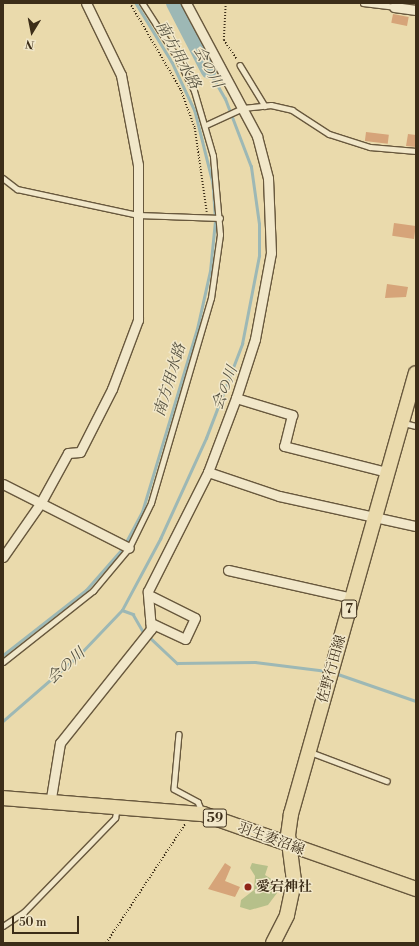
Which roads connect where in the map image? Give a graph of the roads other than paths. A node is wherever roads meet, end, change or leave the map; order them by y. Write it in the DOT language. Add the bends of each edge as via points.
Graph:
graph roads {
  1 [pos="86,3"];
  2 [pos="142,3"];
  3 [pos="186,3"];
  4 [pos="363,3"];
  5 [pos="394,7"];
  6 [pos="416,10"];
  7 [pos="240,65"];
  8 [pos="266,106"];
  9 [pos="243,108"];
  10 [pos="206,125"];
  11 [pos="416,151"];
  12 [pos="3,178"];
  13 [pos="138,215"];
  14 [pos="220,218"];
  15 [pos="415,382"];
  16 [pos="236,398"];
  17 [pos="402,423"];
  18 [pos="416,426"];
  19 [pos="208,472"];
  20 [pos="388,472"];
  21 [pos="3,484"];
  22 [pos="40,504"];
  23 [pos="374,516"];
  24 [pos="416,526"];
  25 [pos="129,548"];
  26 [pos="3,557"];
  27 [pos="228,570"];
  28 [pos="149,595"];
  29 [pos="352,598"];
  30 [pos="151,623"];
  31 [pos="3,662"];
  32 [pos="179,734"];
  33 [pos="309,752"];
  34 [pos="387,780"];
  35 [pos="3,798"];
  36 [pos="50,804"];
  37 [pos="117,806"];
  38 [pos="203,814"];
  39 [pos="290,846"];
  40 [pos="416,888"];
  41 [pos="3,926"];
  42 [pos="273,943"];
  1 -- 13 [label="street" via="121,75 138,165"];
  2 -- 10 [label="lane" via="178,59"];
  3 -- 9 [label="street"];
  4 -- 5 [label="lane"];
  5 -- 6 [label="street"];
  7 -- 8 [label="lane"];
  8 -- 9 [label="lane"];
  8 -- 11 [label="lane" via="292,110 329,134 370,147"];
  9 -- 10 [label="lane"];
  9 -- 16 [label="street" via="257,136 268,178 272,223 271,253 255,339"];
  10 -- 14 [label="lane" via="218,185"];
  12 -- 13 [label="lane" via="17,189"];
  13 -- 14 [label="lane"];
  13 -- 22 [label="street" via="138,320 112,389 80,452 68,453"];
  14 -- 25 [label="lane" via="211,298 153,496"];
  15 -- 17 [label="main road, 佐野行田線 / 7"];
  16 -- 19 [label="street"];
  16 -- 20 [label="street" via="292,415 284,446"];
  17 -- 18 [label="lane"];
  17 -- 20 [label="main road, 佐野行田線 / 7"];
  19 -- 23 [label="street" via="279,496"];
  19 -- 28 [label="street"];
  20 -- 23 [label="main road, 佐野行田線 / 7"];
  21 -- 22 [label="street"];
  22 -- 25 [label="street"];
  22 -- 26 [label="street"];
  23 -- 24 [label="street"];
  23 -- 29 [label="main road, 佐野行田線 / 7"];
  25 -- 31 [label="lane" via="93,591"];
  27 -- 29 [label="street"];
  28 -- 30 [label="street"];
  28 -- 30 [label="street" via="196,618 184,639"];
  29 -- 33 [label="main road, 佐野行田線 / 7"];
  30 -- 36 [label="street" via="151,629 60,743"];
  32 -- 38 [label="lane" via="174,789 198,802"];
  33 -- 34 [label="lane"];
  33 -- 39 [label="main road, 佐野行田線 / 7" via="291,814"];
  35 -- 36 [label="main road, 羽生妻沼線 / 59"];
  36 -- 37 [label="main road, 羽生妻沼線 / 59"];
  37 -- 38 [label="main road, 羽生妻沼線 / 59"];
  37 -- 41 [label="lane" via="115,818 30,907"];
  38 -- 39 [label="main road, 羽生妻沼線 / 59"];
  39 -- 40 [label="main road, 羽生妻沼線 / 59"];
  39 -- 42 [label="main road, 佐野行田線 / 7" via="294,881 287,915"];
}
